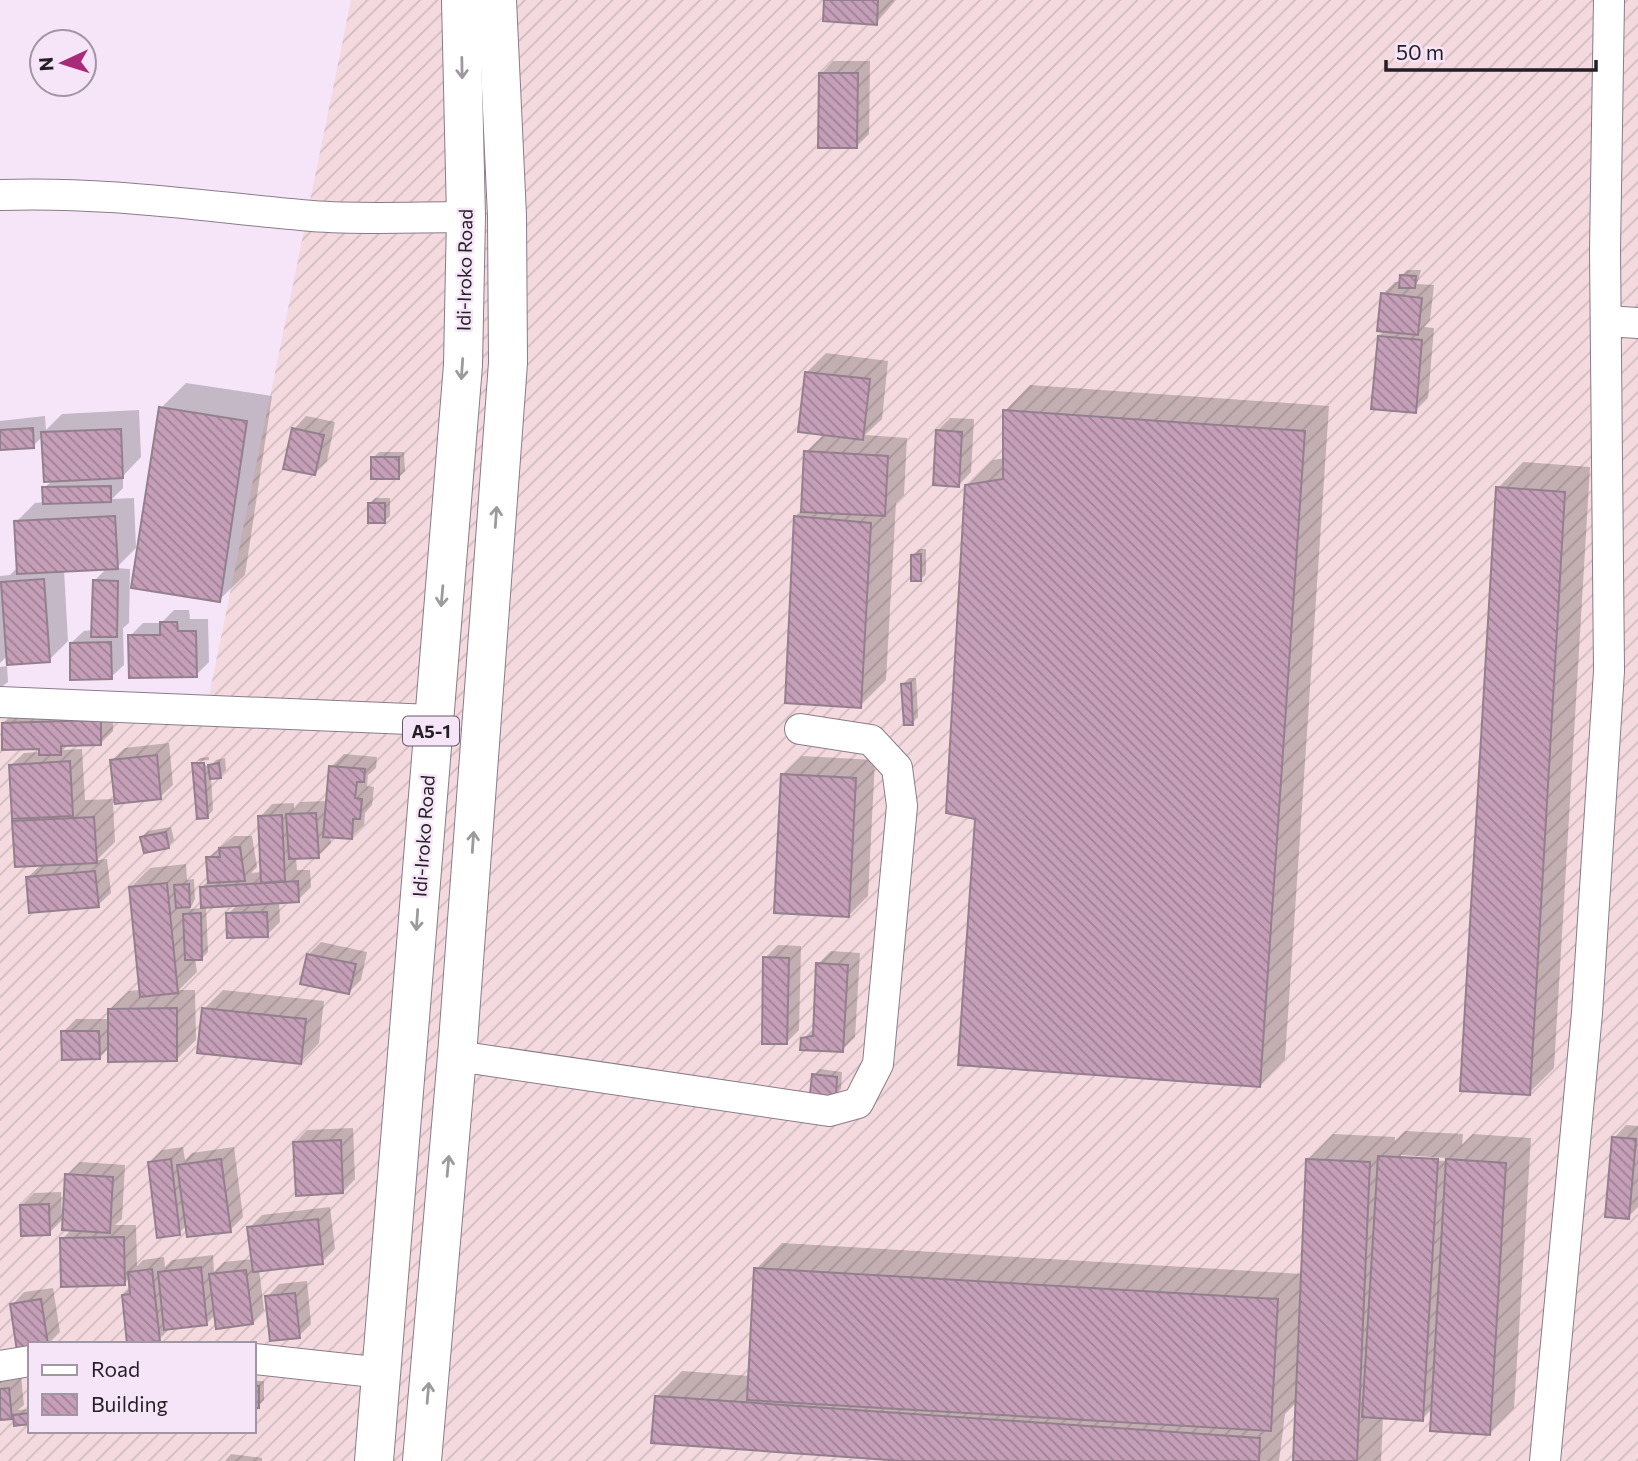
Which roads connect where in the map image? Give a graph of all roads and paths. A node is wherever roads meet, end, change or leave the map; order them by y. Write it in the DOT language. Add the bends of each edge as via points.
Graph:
graph roads {
  1 [pos="461,0"];
  2 [pos="497,0"];
  3 [pos="1609,0"];
  4 [pos="0,195"];
  5 [pos="466,218"];
  6 [pos="1606,321"];
  7 [pos="1638,323"];
  8 [pos="0,702"];
  9 [pos="432,720"];
  10 [pos="800,729"];
  11 [pos="457,1056"];
  12 [pos="256,1359"];
  13 [pos="28,1362"];
  14 [pos="0,1366"];
  15 [pos="383,1373"];
  16 [pos="374,1461"];
  17 [pos="422,1461"];
  18 [pos="1545,1461"];
  1 -- 5 [label="highway, Idi-Iroko Road / A5-1, one-way"];
  11 -- 2 [label="highway, A5-1, one-way" via="508,363 507,202"];
  3 -- 6 [label="street"];
  4 -- 5 [label="street" via="56,193 314,216"];
  5 -- 9 [label="highway, Idi-Iroko Road / A5-1, one-way" via="463,365"];
  6 -- 7 [label="street"];
  6 -- 18 [label="street" via="1607,697 1587,1013"];
  8 -- 9 [label="street"];
  9 -- 15 [label="highway, Idi-Iroko Road / A5-1, one-way"];
  10 -- 11 [label="street" via="872,740 897,768 902,806 878,1064 858,1103 829,1111"];
  17 -- 11 [label="highway, A5-1, one-way"];
  12 -- 15 [label="street"];
  13 -- 14 [label="street"];
  15 -- 16 [label="highway, Idi-Iroko Road / A5-1"];
}
